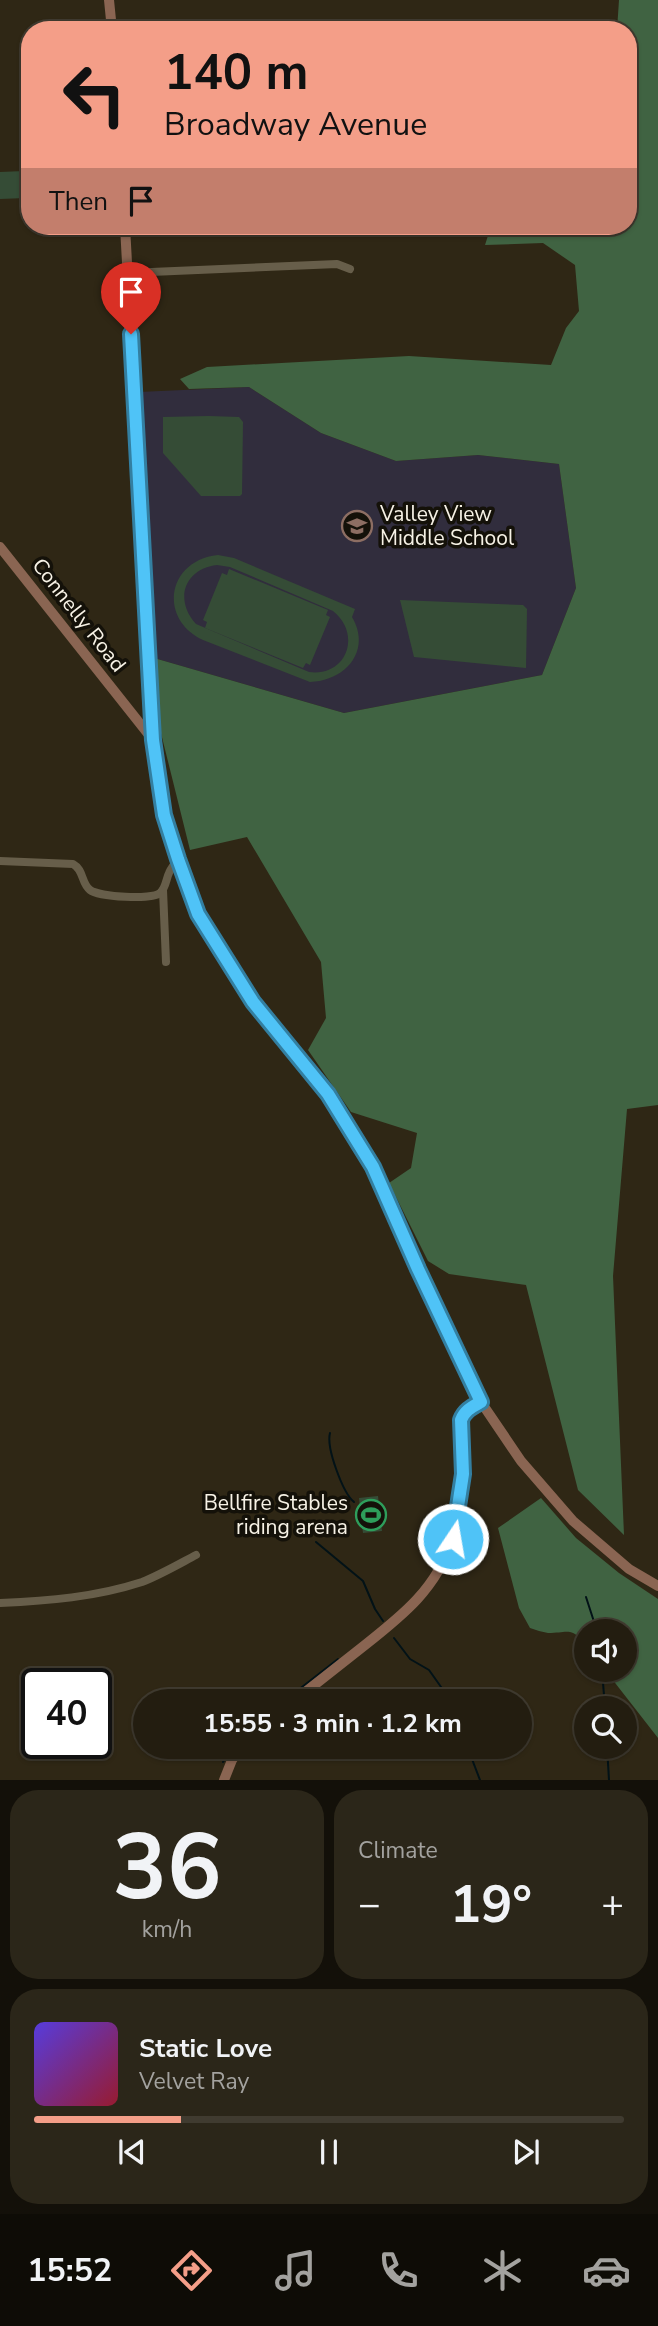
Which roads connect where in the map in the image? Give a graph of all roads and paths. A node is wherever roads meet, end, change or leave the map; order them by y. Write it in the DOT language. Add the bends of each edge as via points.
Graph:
graph roads {
  1 [pos="109,0"];
  2 [pos="110,21"];
  3 [pos="126,235"];
  4 [pos="350,269"];
  5 [pos="128,273"];
  6 [pos="0,547"];
  7 [pos="153,740"];
  8 [pos="178,859"];
  9 [pos="0,861"];
  10 [pos="163,890"];
  11 [pos="166,962"];
  12 [pos="481,1402"];
  13 [pos="197,1555"];
  14 [pos="658,1586"];
  15 [pos="0,1603"];
  16 [pos="310,1689"];
  17 [pos="233,1759"];
  18 [pos="224,1780"];
  1 -- 2 [label="street"];
  3 -- 5 [label="street"];
  4 -- 5 [label="street" via="337,264"];
  5 -- 7 [label="street"];
  6 -- 7 [label="street, Connelly Road"];
  7 -- 8 [label="street" via="164,815"];
  8 -- 10 [label="street"];
  8 -- 12 [label="street" via="198,914 253,1002 328,1094 373,1167"];
  9 -- 10 [label="street" via="73,864 79,867 88,889 101,895 154,896"];
  10 -- 11 [label="street"];
  12 -- 14 [label="street" via="521,1461 573,1521 629,1569"];
  12 -- 16 [label="street" via="461,1420 464,1463 458,1515 433,1582 402,1616"];
  13 -- 15 [label="street" via="144,1581 99,1593"];
  17 -- 18 [label="street"];
}
